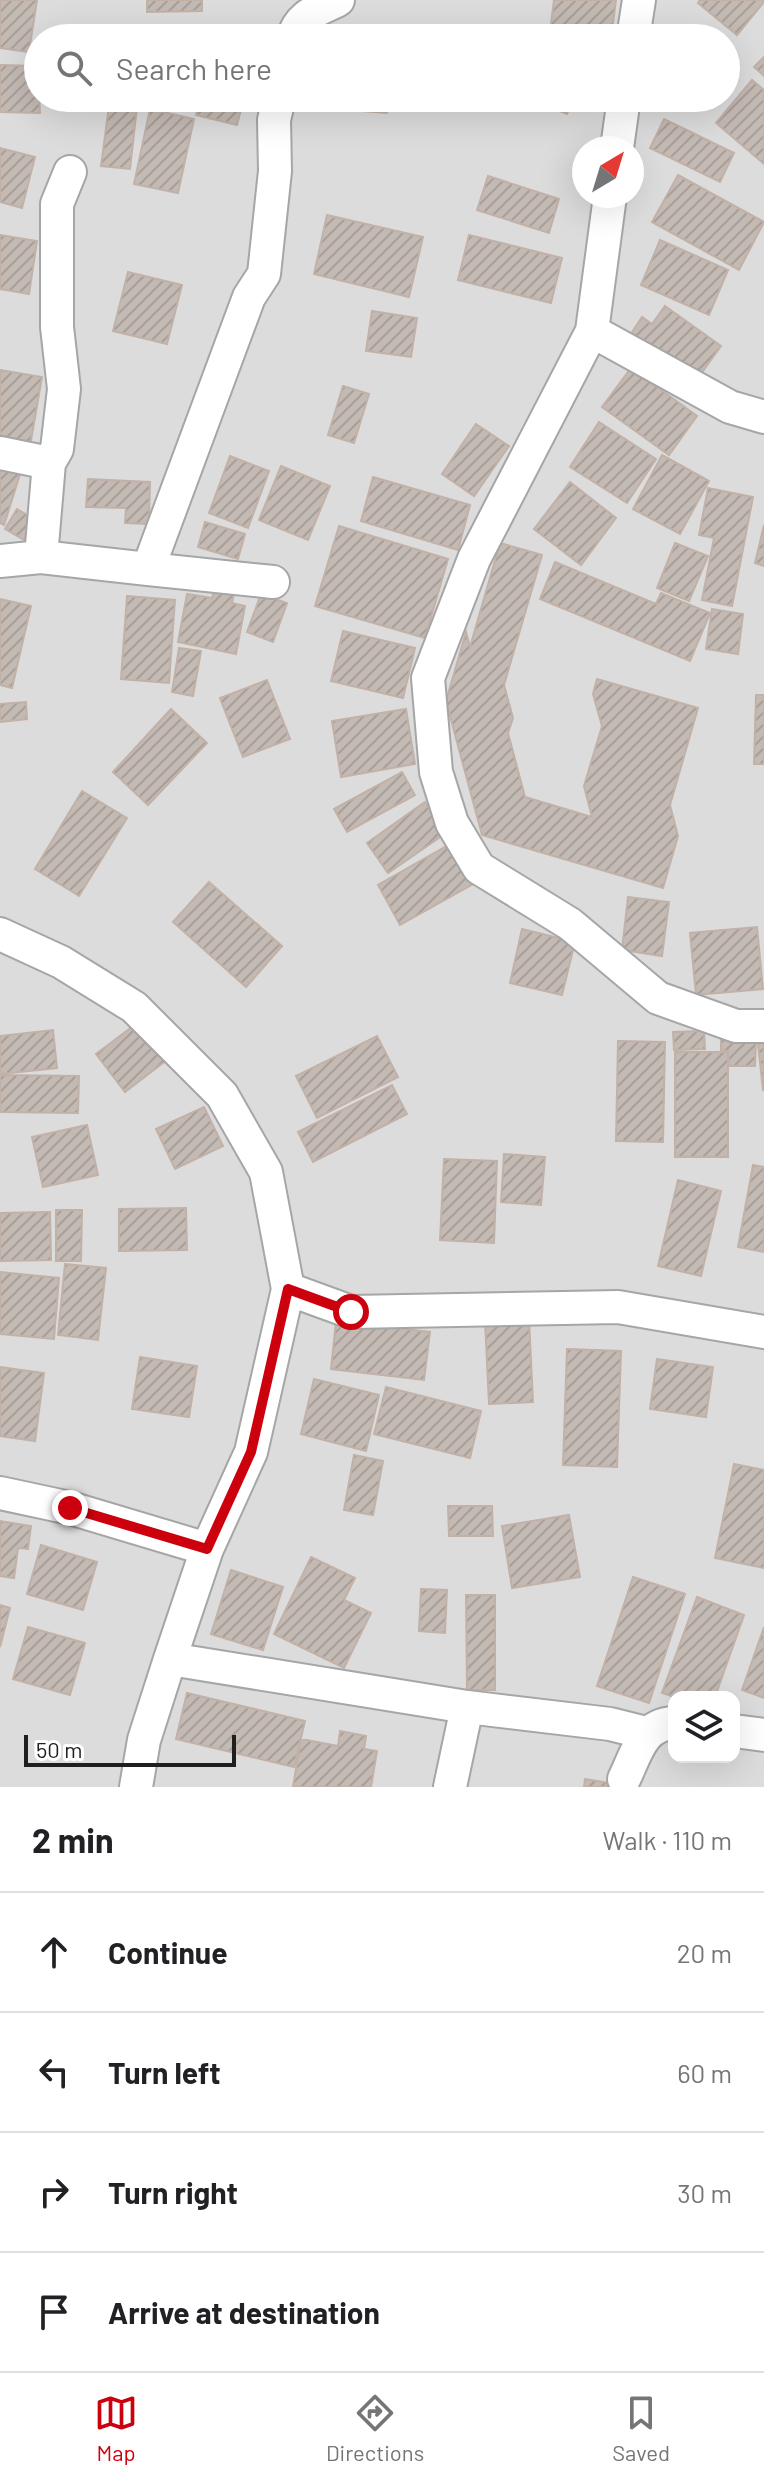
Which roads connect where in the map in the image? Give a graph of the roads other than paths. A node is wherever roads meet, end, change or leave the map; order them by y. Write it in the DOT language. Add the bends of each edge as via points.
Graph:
graph roads {
  1 [pos="338,0"];
  2 [pos="639,0"];
  3 [pos="301,24"];
  4 [pos="635,24"];
  5 [pos="276,112"];
  6 [pos="622,112"];
  7 [pos="619,136"];
  8 [pos="70,172"];
  9 [pos="608,208"];
  10 [pos="592,331"];
  11 [pos="764,417"];
  12 [pos="0,453"];
  13 [pos="49,463"];
  14 [pos="41,557"];
  15 [pos="0,561"];
  16 [pos="148,569"];
  17 [pos="273,582"];
  18 [pos="0,934"];
  19 [pos="764,1026"];
  20 [pos="288,1289"];
  21 [pos="764,1332"];
  22 [pos="0,1493"];
  23 [pos="207,1549"];
  24 [pos="170,1659"];
  25 [pos="467,1707"];
  26 [pos="660,1728"];
  27 [pos="740,1732"];
  28 [pos="764,1735"];
  29 [pos="624,1779"];
  30 [pos="136,1787"];
  31 [pos="450,1787"];
  1 -- 3 [label="street" via="312,11"];
  2 -- 4 [label="street"];
  5 -- 16 [label="street" via="264,274 249,297"];
  6 -- 7 [label="street"];
  8 -- 13 [label="street" via="57,204 57,327 64,389 57,449"];
  9 -- 10 [label="street"];
  10 -- 11 [label="street" via="730,407"];
  10 -- 19 [label="street" via="474,559 428,678 436,772 452,823 479,868 570,924 658,998 736,1026"];
  12 -- 13 [label="street"];
  13 -- 14 [label="street"];
  14 -- 15 [label="street"];
  14 -- 16 [label="street"];
  16 -- 17 [label="street"];
  18 -- 20 [label="street" via="61,962 134,1007 222,1095 266,1172"];
  20 -- 21 [label="street" via="351,1312 618,1307"];
  20 -- 23 [label="street" via="251,1452"];
  22 -- 23 [label="street"];
  23 -- 24 [label="street"];
  24 -- 25 [label="street"];
  24 -- 30 [label="street" via="144,1740"];
  25 -- 26 [label="street"];
  25 -- 31 [label="street"];
  26 -- 29 [label="street"];
  27 -- 28 [label="street"];
}
